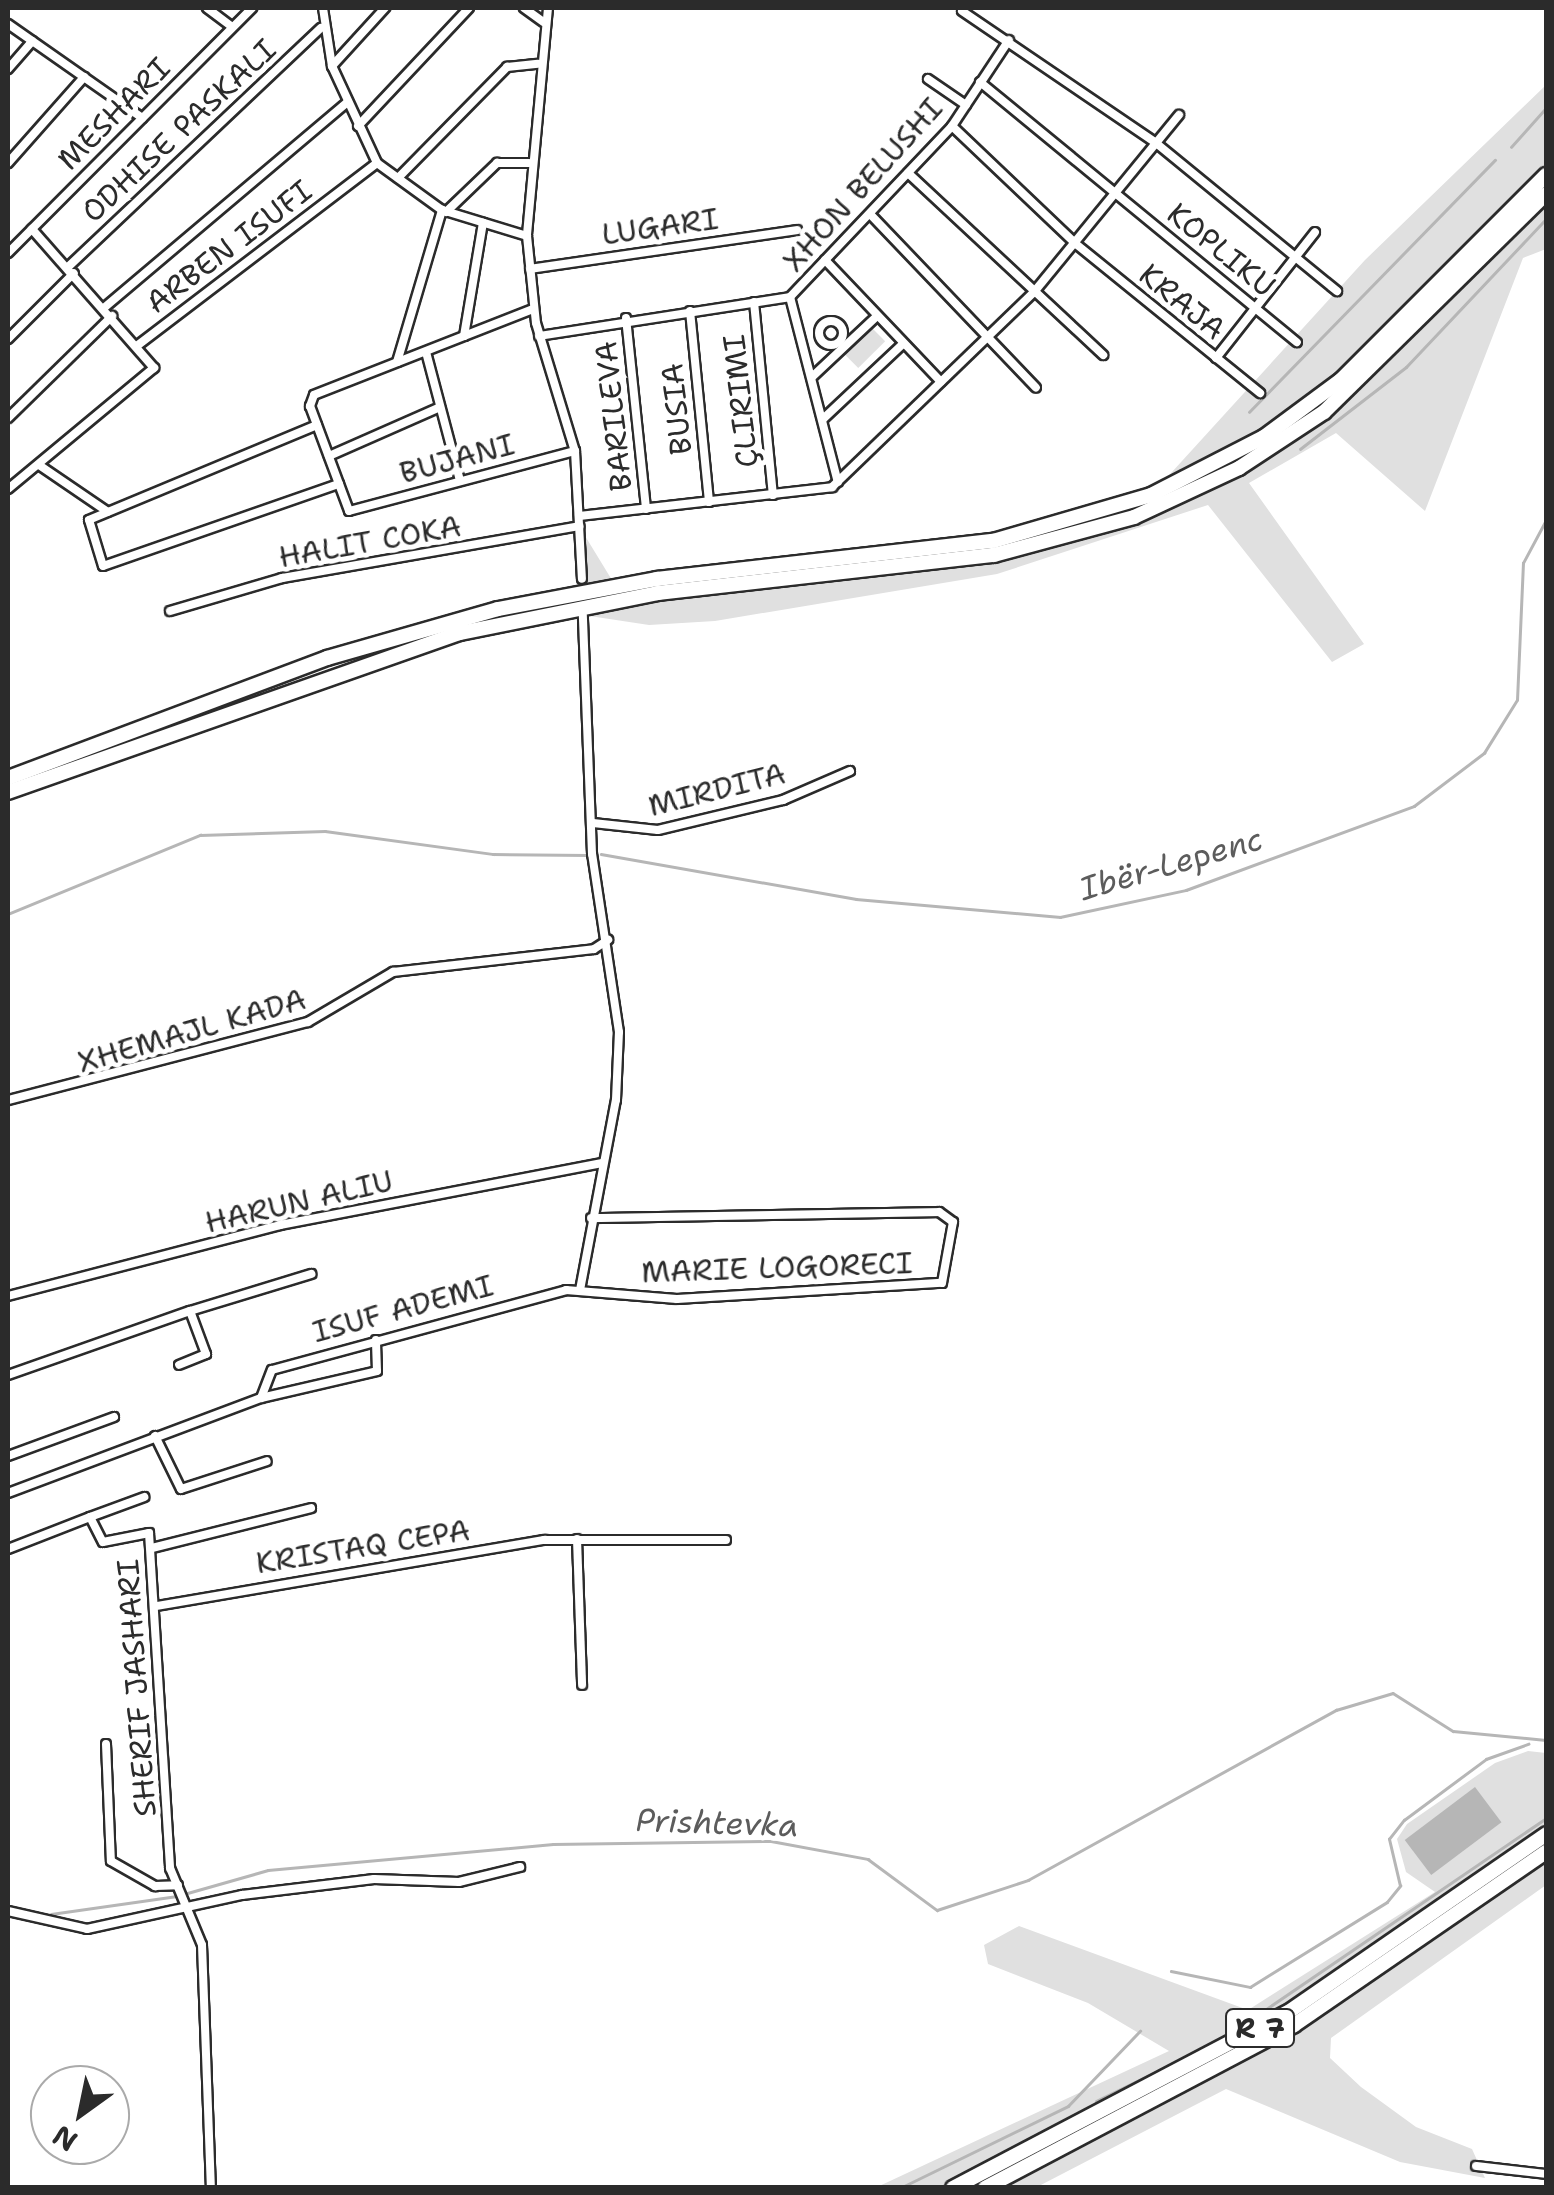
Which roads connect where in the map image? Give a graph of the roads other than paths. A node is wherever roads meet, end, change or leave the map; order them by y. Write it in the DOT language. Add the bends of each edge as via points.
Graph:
graph roads {
  1 [pos="206,8"];
  2 [pos="252,8"];
  3 [pos="323,8"];
  4 [pos="386,8"];
  5 [pos="469,8"];
  6 [pos="524,8"];
  7 [pos="548,8"];
  8 [pos="962,11"];
  9 [pos="542,22"];
  10 [pos="8,24"];
  11 [pos="232,27"];
  12 [pos="321,28"];
  13 [pos="1009,40"];
  14 [pos="32,41"];
  15 [pos="538,64"];
  16 [pos="332,66"];
  17 [pos="8,69"];
  18 [pos="84,77"];
  19 [pos="928,79"];
  20 [pos="980,82"];
  21 [pos="348,102"];
  22 [pos="966,105"];
  23 [pos="1180,114"];
  24 [pos="142,118"];
  25 [pos="358,126"];
  26 [pos="952,126"];
  27 [pos="1156,143"];
  28 [pos="8,163"];
  29 [pos="377,163"];
  30 [pos="529,163"];
  31 [pos="908,173"];
  32 [pos="1546,175"];
  33 [pos="398,178"];
  34 [pos="1116,194"];
  35 [pos="1546,194"];
  36 [pos="444,211"];
  37 [pos="870,214"];
  38 [pos="483,222"];
  39 [pos="32,229"];
  40 [pos="797,230"];
  41 [pos="1316,232"];
  42 [pos="527,236"];
  43 [pos="1076,244"];
  44 [pos="8,253"];
  45 [pos="1296,258"];
  46 [pos="825,260"];
  47 [pos="530,269"];
  48 [pos="71,270"];
  49 [pos="1034,292"];
  50 [pos="1337,292"];
  51 [pos="790,297"];
  52 [pos="754,302"];
  53 [pos="105,307"];
  54 [pos="1255,308"];
  55 [pos="533,309"];
  56 [pos="690,312"];
  57 [pos="112,316"];
  58 [pos="877,316"];
  59 [pos="626,318"];
  60 [pos="464,336"];
  61 [pos="539,336"];
  62 [pos="987,338"];
  63 [pos="8,339"];
  64 [pos="1298,342"];
  65 [pos="903,344"];
  66 [pos="138,345"];
  67 [pos="426,352"];
  68 [pos="1103,355"];
  69 [pos="1216,358"];
  70 [pos="398,362"];
  71 [pos="812,377"];
  72 [pos="941,382"];
  73 [pos="1036,388"];
  74 [pos="1260,393"];
  75 [pos="440,407"];
  76 [pos="8,418"];
  77 [pos="823,419"];
  78 [pos="317,425"];
  79 [pos="575,451"];
  80 [pos="329,456"];
  81 [pos="39,465"];
  82 [pos="460,481"];
  83 [pos="838,482"];
  84 [pos="339,484"];
  85 [pos="8,489"];
  86 [pos="774,496"];
  87 [pos="709,502"];
  88 [pos="646,509"];
  89 [pos="108,512"];
  90 [pos="579,516"];
  91 [pos="579,526"];
  92 [pos="582,579"];
  93 [pos="170,610"];
  94 [pos="583,616"];
  95 [pos="850,771"];
  96 [pos="8,778"];
  97 [pos="8,792"];
  98 [pos="593,823"];
  99 [pos="608,940"];
  100 [pos="8,1100"];
  101 [pos="602,1164"];
  102 [pos="591,1218"];
  103 [pos="312,1274"];
  104 [pos="580,1290"];
  105 [pos="8,1296"];
  106 [pos="190,1311"];
  107 [pos="376,1340"];
  108 [pos="179,1365"];
  109 [pos="8,1375"];
  110 [pos="261,1398"];
  111 [pos="114,1416"];
  112 [pos="155,1436"];
  113 [pos="8,1456"];
  114 [pos="267,1461"];
  115 [pos="8,1492"];
  116 [pos="144,1497"];
  117 [pos="311,1508"];
  118 [pos="90,1516"];
  119 [pos="577,1538"];
  120 [pos="726,1540"];
  121 [pos="152,1548"];
  122 [pos="8,1549"];
  123 [pos="157,1606"];
  124 [pos="582,1685"];
  125 [pos="106,1744"];
  126 [pos="1546,1834"];
  127 [pos="1546,1852"];
  128 [pos="520,1867"];
  129 [pos="179,1887"];
  130 [pos="8,1911"];
  131 [pos="192,1911"];
  132 [pos="1476,2166"];
  133 [pos="1546,2174"];
  134 [pos="211,2188"];
  135 [pos="953,2188"];
  136 [pos="985,2188"];
  1 -- 11 [label="street"];
  2 -- 11 [label="street, MESHARI"];
  3 -- 12 [label="street"];
  4 -- 16 [label="street"];
  5 -- 25 [label="street"];
  6 -- 9 [label="street"];
  7 -- 9 [label="street"];
  8 -- 13 [label="street"];
  9 -- 15 [label="street"];
  10 -- 14 [label="street"];
  11 -- 24 [label="street, MESHARI"];
  12 -- 16 [label="street"];
  12 -- 48 [label="street, ODHISE PASKALI"];
  13 -- 20 [label="street, XHON BELUSHI"];
  13 -- 27 [label="street"];
  14 -- 17 [label="street"];
  14 -- 18 [label="street"];
  15 -- 30 [label="street"];
  15 -- 33 [label="street" via="507,66"];
  16 -- 21 [label="street"];
  18 -- 24 [label="street"];
  18 -- 28 [label="street"];
  19 -- 22 [label="street"];
  20 -- 22 [label="street, XHON BELUSHI"];
  20 -- 34 [label="street, KOPLIKU"];
  21 -- 25 [label="street"];
  21 -- 53 [label="street"];
  22 -- 26 [label="street, XHON BELUSHI"];
  23 -- 27 [label="street"];
  24 -- 39 [label="street, MESHARI"];
  25 -- 29 [label="street"];
  26 -- 31 [label="street, XHON BELUSHI"];
  26 -- 43 [label="street, KRAJA"];
  27 -- 34 [label="street"];
  27 -- 45 [label="street"];
  29 -- 33 [label="street"];
  29 -- 66 [label="street, ARBEN ISUFI"];
  30 -- 36 [label="street" via="497,163"];
  30 -- 42 [label="street"];
  31 -- 37 [label="street, XHON BELUSHI"];
  31 -- 49 [label="street"];
  32 -- 96 [label="highway" via="1342,380 1264,437 1151,495 993,541 670,577 498,609 326,658"];
  33 -- 36 [label="street"];
  34 -- 43 [label="street"];
  34 -- 54 [label="street, KOPLIKU"];
  35 -- 97 [label="highway" via="1324,412 1240,468 1134,516 994,555 658,593 460,632"];
  36 -- 38 [label="street"];
  36 -- 70 [label="street"];
  37 -- 46 [label="street, XHON BELUSHI"];
  37 -- 62 [label="street"];
  38 -- 42 [label="street"];
  38 -- 60 [label="street"];
  39 -- 44 [label="street, MESHARI"];
  39 -- 48 [label="street, ARBEN ISUFI"];
  40 -- 47 [label="street, LUGARI"];
  41 -- 45 [label="street"];
  42 -- 47 [label="street"];
  43 -- 49 [label="street"];
  43 -- 69 [label="street, KRAJA"];
  45 -- 50 [label="street"];
  45 -- 54 [label="street"];
  46 -- 51 [label="street, XHON BELUSHI"];
  46 -- 58 [label="street"];
  47 -- 55 [label="street"];
  48 -- 53 [label="street, ARBEN ISUFI"];
  48 -- 63 [label="street, ODHISE PASKALI"];
  49 -- 62 [label="street"];
  49 -- 68 [label="street"];
  51 -- 52 [label="street, XHON BELUSHI"];
  51 -- 71 [label="street"];
  52 -- 56 [label="street, XHON BELUSHI"];
  52 -- 86 [label="street, ÇLIRIMI"];
  53 -- 57 [label="street, ARBEN ISUFI"];
  54 -- 64 [label="street, KOPLIKU"];
  54 -- 69 [label="street"];
  55 -- 60 [label="street"];
  55 -- 61 [label="street"];
  56 -- 59 [label="street, XHON BELUSHI"];
  56 -- 87 [label="street, BUSIA"];
  57 -- 66 [label="street, ARBEN ISUFI"];
  57 -- 76 [label="street"];
  58 -- 65 [label="street"];
  58 -- 71 [label="street"];
  59 -- 61 [label="street, XHON BELUSHI"];
  59 -- 88 [label="street, BARILEVA"];
  60 -- 67 [label="street"];
  61 -- 79 [label="street"];
  62 -- 72 [label="street"];
  62 -- 73 [label="street"];
  65 -- 72 [label="street"];
  65 -- 77 [label="street"];
  66 -- 81 [label="street" via="152,374"];
  67 -- 70 [label="street"];
  67 -- 75 [label="street"];
  69 -- 74 [label="street, KRAJA"];
  70 -- 78 [label="street" via="312,396"];
  71 -- 77 [label="street"];
  72 -- 83 [label="street"];
  75 -- 80 [label="street"];
  75 -- 82 [label="street"];
  77 -- 83 [label="street"];
  78 -- 80 [label="street"];
  78 -- 89 [label="street"];
  79 -- 82 [label="street, BUJANI"];
  79 -- 90 [label="street"];
  80 -- 84 [label="street"];
  81 -- 85 [label="street"];
  81 -- 89 [label="street"];
  82 -- 84 [label="street, BUJANI" via="349,510"];
  83 -- 86 [label="street"];
  84 -- 89 [label="street" via="108,570 89,520"];
  86 -- 87 [label="street"];
  87 -- 88 [label="street"];
  88 -- 90 [label="street"];
  90 -- 91 [label="street"];
  91 -- 92 [label="street"];
  91 -- 93 [label="street, HALIT COKA" via="282,578"];
  94 -- 98 [label="street"];
  95 -- 98 [label="street, MIRDITA" via="783,800 658,830"];
  98 -- 99 [label="street"];
  99 -- 100 [label="street, XHEMAJL KADA" via="594,949 393,972 308,1022"];
  99 -- 101 [label="street" via="620,1032"];
  101 -- 102 [label="street"];
  101 -- 105 [label="street, HARUN ALIU" via="280,1226"];
  102 -- 104 [label="street"];
  102 -- 104 [label="street, MARIE LOGORECI" via="939,1212 951,1217 951,1249 938,1284 677,1299"];
  103 -- 106 [label="street"];
  104 -- 107 [label="street, ISUF ADEMI"];
  106 -- 108 [label="street" via="206,1354"];
  106 -- 109 [label="street"];
  107 -- 110 [label="street, ISUF ADEMI" via="266,1372"];
  107 -- 110 [label="street" via="376,1371"];
  110 -- 112 [label="street"];
  111 -- 113 [label="street"];
  112 -- 114 [label="street" via="181,1489"];
  112 -- 115 [label="street"];
  116 -- 118 [label="street"];
  117 -- 121 [label="street"];
  118 -- 121 [label="street, SHERIF JASHARI" via="103,1542 149,1533"];
  118 -- 122 [label="street"];
  119 -- 120 [label="street, KRISTAQ CEPA"];
  119 -- 123 [label="street, KRISTAQ CEPA"];
  119 -- 124 [label="street"];
  121 -- 123 [label="street, SHERIF JASHARI"];
  123 -- 129 [label="street, SHERIF JASHARI"];
  125 -- 129 [label="street" via="111,1861 156,1886"];
  126 -- 135 [label="highway, R 7" via="1286,2013"];
  127 -- 136 [label="highway, R 7" via="1294,2025"];
  128 -- 131 [label="street" via="459,1882 374,1879 242,1895"];
  129 -- 131 [label="street"];
  130 -- 131 [label="street" via="87,1929"];
  131 -- 134 [label="street" via="202,1945"];
  132 -- 133 [label="street"];
}
